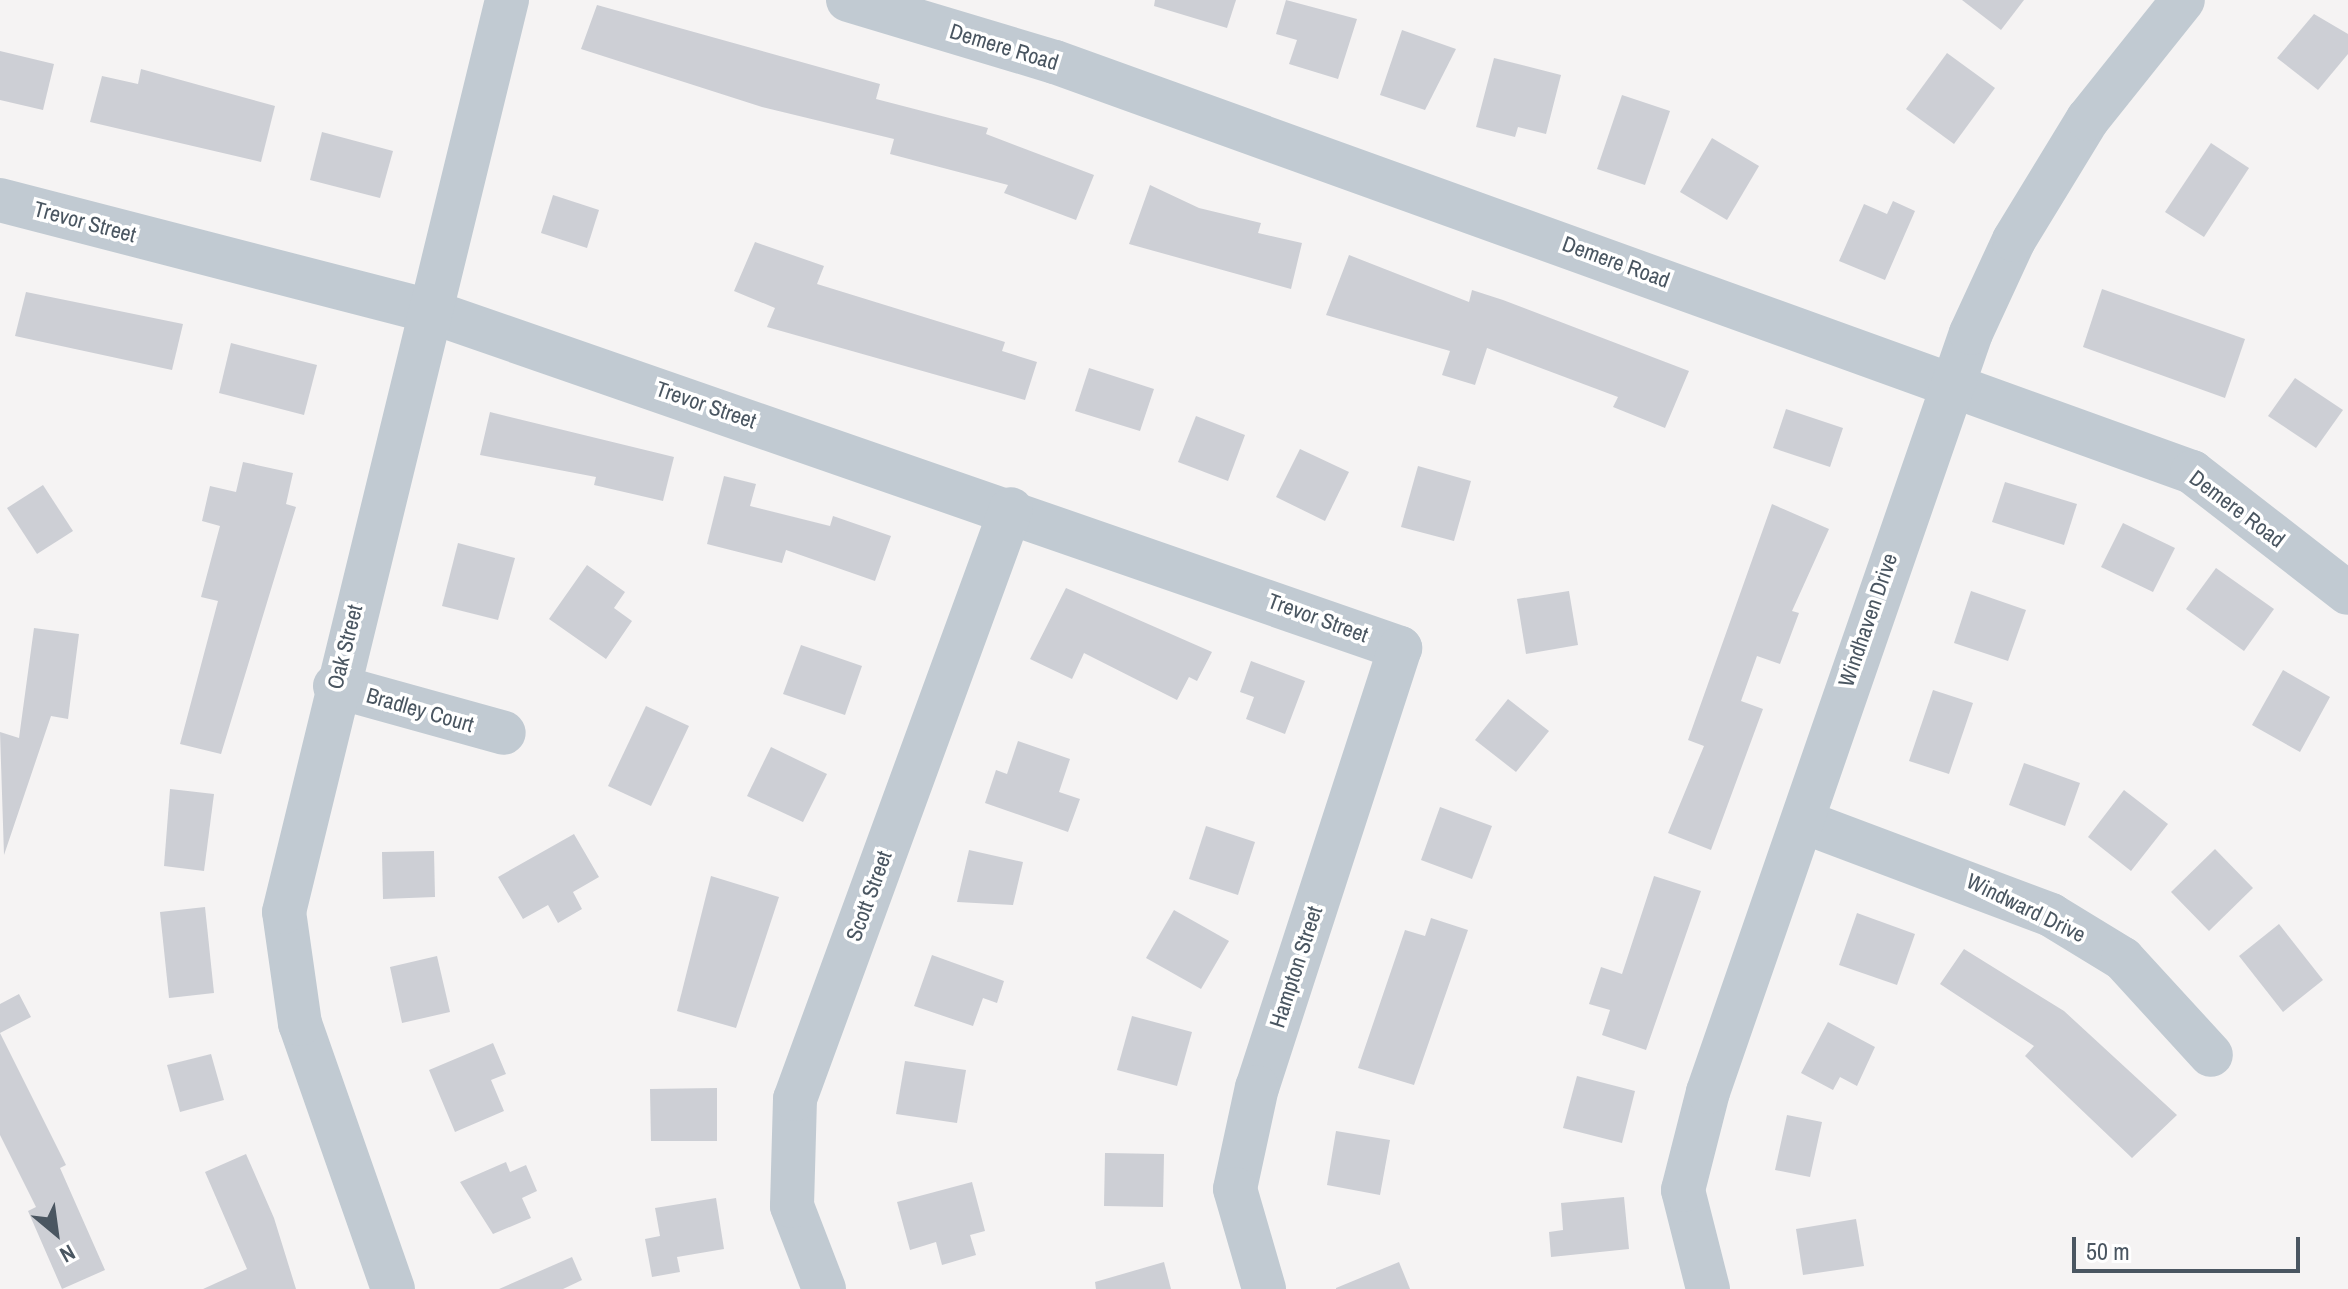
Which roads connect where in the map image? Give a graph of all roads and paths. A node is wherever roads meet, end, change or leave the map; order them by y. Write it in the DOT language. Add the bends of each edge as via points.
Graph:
graph roads {
  1 [pos="507,0"];
  2 [pos="848,0"];
  3 [pos="2183,0"];
  4 [pos="0,200"];
  5 [pos="432,312"];
  6 [pos="1951,391"];
  7 [pos="1011,509"];
  8 [pos="2348,593"];
  9 [pos="1400,648"];
  10 [pos="335,686"];
  11 [pos="504,733"];
  12 [pos="1804,822"];
  13 [pos="2211,1055"];
  14 [pos="393,1289"];
  15 [pos="824,1289"];
  16 [pos="1264,1289"];
  17 [pos="1708,1289"];
  1 -- 5 [label="street, Oak Street"];
  2 -- 6 [label="street, Demere Road" via="1055,62 1608,258"];
  3 -- 6 [label="street, Windhaven Drive" via="2088,119 2014,240"];
  4 -- 5 [label="street, Trevor Street"];
  5 -- 7 [label="street, Trevor Street"];
  5 -- 10 [label="street, Oak Street"];
  6 -- 8 [label="street, Demere Road" via="2192,472"];
  6 -- 12 [label="street, Windhaven Drive" via="1869,611"];
  7 -- 9 [label="street, Trevor Street"];
  7 -- 15 [label="street, Scott Street" via="795,1099 792,1206"];
  9 -- 16 [label="street, Hampton Street" via="1257,1087 1235,1189"];
  10 -- 11 [label="street, Bradley Court"];
  10 -- 14 [label="street, Oak Street" via="284,912 300,1024"];
  12 -- 13 [label="street, Windward Drive" via="1900,852 2051,915 2123,959"];
  12 -- 17 [label="street, Windhaven Drive" via="1708,1092 1683,1190"];
}
